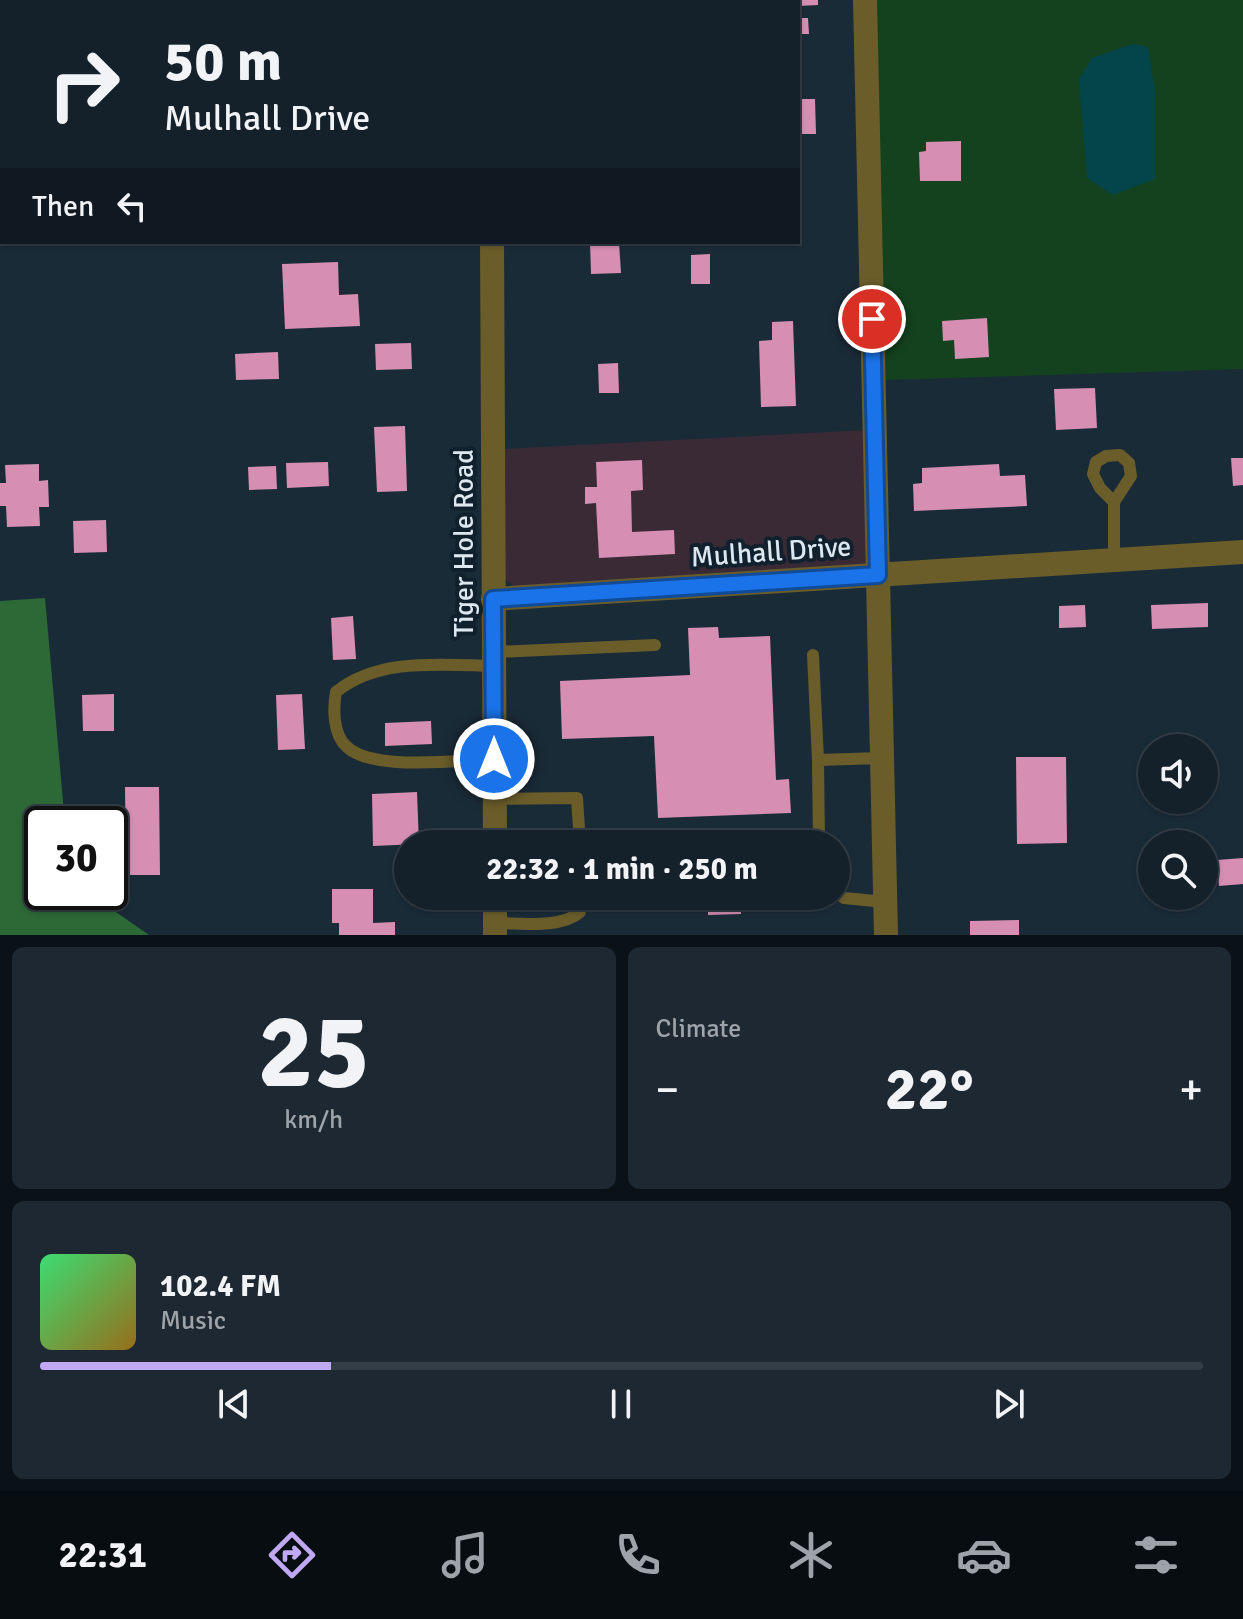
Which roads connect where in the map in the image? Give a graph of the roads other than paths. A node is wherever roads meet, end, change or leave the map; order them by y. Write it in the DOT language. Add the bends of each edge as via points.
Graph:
graph roads {
  1 [pos="865,0"];
  2 [pos="492,244"];
  3 [pos="1114,502"];
  4 [pos="1243,552"];
  5 [pos="1114,560"];
  6 [pos="878,575"];
  7 [pos="493,599"];
  8 [pos="655,645"];
  9 [pos="813,655"];
  10 [pos="494,659"];
  11 [pos="882,758"];
  12 [pos="494,759"];
  13 [pos="818,760"];
  14 [pos="495,799"];
  15 [pos="495,830"];
  16 [pos="579,830"];
  17 [pos="819,830"];
  18 [pos="850,899"];
  19 [pos="885,902"];
  20 [pos="580,910"];
  21 [pos="495,929"];
  22 [pos="886,935"];
  1 -- 6 [label="street"];
  2 -- 7 [label="street, Tiger Hole Road"];
  3 -- 5 [label="lane"];
  4 -- 5 [label="street, Mulhall Drive"];
  5 -- 6 [label="street, Mulhall Drive"];
  6 -- 7 [label="street, Mulhall Drive"];
  6 -- 11 [label="street"];
  7 -- 10 [label="street, Tiger Hole Road"];
  8 -- 10 [label="lane"];
  9 -- 13 [label="lane"];
  10 -- 12 [label="street, Tiger Hole Road"];
  10 -- 12 [label="lane" via="388,668 349,681 336,692 334,705 336,729 345,746 367,759"];
  11 -- 13 [label="lane"];
  11 -- 19 [label="street"];
  12 -- 14 [label="street, Tiger Hole Road"];
  13 -- 17 [label="lane"];
  14 -- 15 [label="street, Tiger Hole Road"];
  14 -- 16 [label="lane" via="577,798"];
  18 -- 19 [label="lane"];
  19 -- 22 [label="street"];
  20 -- 21 [label="lane" via="572,919"];
}
